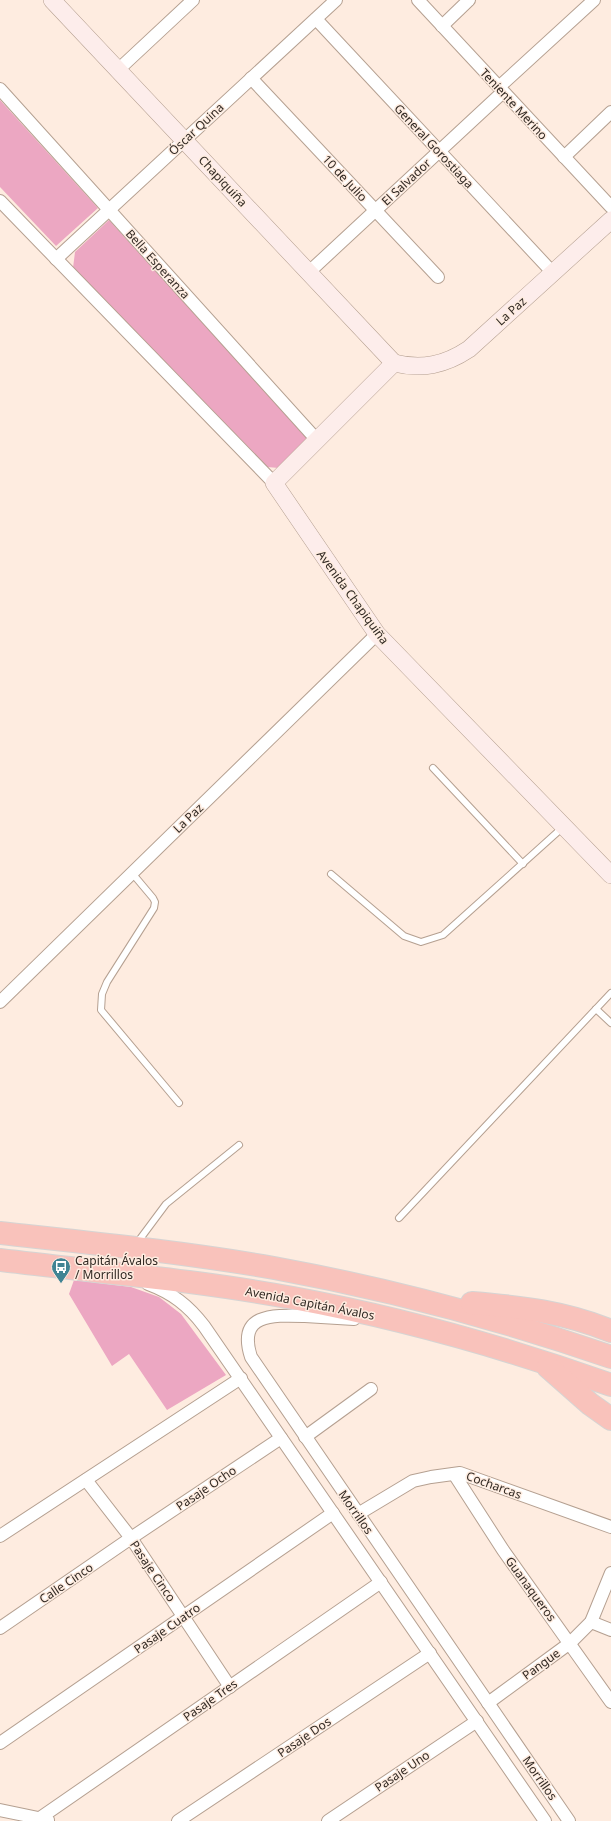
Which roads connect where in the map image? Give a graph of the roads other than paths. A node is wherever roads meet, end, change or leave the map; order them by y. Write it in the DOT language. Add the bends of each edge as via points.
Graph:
graph roads {
  1 [pos="52,0"];
  2 [pos="193,0"];
  3 [pos="336,0"];
  4 [pos="418,0"];
  5 [pos="469,0"];
  6 [pos="594,0"];
  7 [pos="316,19"];
  8 [pos="442,26"];
  9 [pos="118,70"];
  10 [pos="251,78"];
  11 [pos="0,89"];
  12 [pos="501,89"];
  13 [pos="611,112"];
  14 [pos="184,140"];
  15 [pos="439,151"];
  16 [pos="564,156"];
  17 [pos="0,201"];
  18 [pos="611,207"];
  19 [pos="109,210"];
  20 [pos="375,210"];
  21 [pos="611,220"];
  22 [pos="56,259"];
  23 [pos="309,272"];
  24 [pos="553,273"];
  25 [pos="438,277"];
  26 [pos="394,363"];
  27 [pos="316,440"];
  28 [pos="274,483"];
  29 [pos="377,634"];
  30 [pos="433,768"];
  31 [pos="564,827"];
  32 [pos="523,864"];
  33 [pos="132,873"];
  34 [pos="610,873"];
  35 [pos="331,874"];
  36 [pos="611,993"];
  37 [pos="0,1002"];
  38 [pos="596,1009"];
  39 [pos="611,1023"];
  40 [pos="179,1102"];
  41 [pos="239,1145"];
  42 [pos="398,1218"];
  43 [pos="0,1233"];
  44 [pos="133,1248"];
  45 [pos="0,1260"];
  46 [pos="114,1274"];
  47 [pos="418,1299"];
  48 [pos="405,1322"];
  49 [pos="611,1332"];
  50 [pos="588,1349"];
  51 [pos="611,1357"];
  52 [pos="536,1358"];
  53 [pos="240,1378"];
  54 [pos="611,1384"];
  55 [pos="371,1389"];
  56 [pos="611,1419"];
  57 [pos="305,1437"];
  58 [pos="281,1438"];
  59 [pos="454,1474"];
  60 [pos="86,1480"];
  61 [pos="333,1513"];
  62 [pos="358,1514"];
  63 [pos="611,1528"];
  64 [pos="0,1536"];
  65 [pos="131,1538"];
  66 [pos="611,1573"];
  67 [pos="380,1582"];
  68 [pos="183,1616"];
  69 [pos="591,1622"];
  70 [pos="0,1628"];
  71 [pos="611,1630"];
  72 [pos="570,1643"];
  73 [pos="430,1653"];
  74 [pos="230,1687"];
  75 [pos="611,1702"];
  76 [pos="488,1703"];
  77 [pos="477,1721"];
  78 [pos="0,1743"];
  79 [pos="0,1810"];
  80 [pos="46,1820"];
  81 [pos="178,1821"];
  82 [pos="328,1821"];
  83 [pos="545,1821"];
  84 [pos="569,1821"];
  1 -- 9 [label="street, Chapiquiña"];
  2 -- 9 [label="street"];
  3 -- 7 [label="street, Óscar Quina"];
  4 -- 8 [label="street, Teniente Merino"];
  5 -- 8 [label="street"];
  6 -- 12 [label="street, El Salvador"];
  7 -- 10 [label="street, Óscar Quina"];
  7 -- 15 [label="street, General Gorostiaga"];
  8 -- 12 [label="street, Teniente Merino"];
  9 -- 14 [label="street, Chapiquiña"];
  10 -- 14 [label="street, Óscar Quina"];
  10 -- 20 [label="street, 10 de Julio"];
  11 -- 19 [label="street, Bella Esperanza"];
  12 -- 15 [label="street, El Salvador"];
  12 -- 16 [label="street, Teniente Merino"];
  13 -- 16 [label="street"];
  14 -- 19 [label="street, Óscar Quina"];
  14 -- 23 [label="street, Chapiquiña"];
  15 -- 20 [label="street, El Salvador"];
  15 -- 24 [label="street, General Gorostiaga"];
  16 -- 18 [label="street, Teniente Merino"];
  17 -- 22 [label="street"];
  19 -- 22 [label="street, Óscar Quina"];
  19 -- 27 [label="street, Bella Esperanza"];
  20 -- 23 [label="street, El Salvador"];
  20 -- 25 [label="street, 10 de Julio"];
  21 -- 24 [label="street, La Paz"];
  22 -- 28 [label="street"];
  23 -- 26 [label="street, Chapiquiña"];
  24 -- 26 [label="street, La Paz" via="459,356 425,366"];
  26 -- 27 [label="street"];
  27 -- 28 [label="street"];
  28 -- 29 [label="street, Avenida Chapiquiña"];
  29 -- 31 [label="street, Avenida Chapiquiña"];
  29 -- 33 [label="street, La Paz"];
  30 -- 32 [label="lane"];
  31 -- 32 [label="lane"];
  31 -- 34 [label="street, Avenida Chapiquiña"];
  32 -- 35 [label="lane" via="443,935 421,942 404,936"];
  33 -- 37 [label="street, La Paz"];
  33 -- 40 [label="lane" via="153,898 154,908 107,982 102,994 101,1010"];
  36 -- 38 [label="lane"];
  38 -- 39 [label="lane"];
  38 -- 42 [label="lane"];
  41 -- 44 [label="lane" via="166,1204"];
  43 -- 44 [label="highway"];
  44 -- 47 [label="highway" via="273,1268"];
  45 -- 46 [label="highway, Avenida Capitán Ávalos"];
  46 -- 48 [label="highway, Avenida Capitán Ávalos" via="293,1298"];
  46 -- 53 [label="street, Morrillos" via="157,1287 182,1301 204,1326"];
  47 -- 49 [label="highway" via="552,1312 571,1316"];
  47 -- 50 [label="highway" via="508,1323"];
  48 -- 52 [label="highway, Avenida Capitán Ávalos"];
  48 -- 57 [label="street, Morrillos" via="274,1316 264,1317 252,1325 247,1339 251,1358"];
  49 -- 50 [label="street"];
  50 -- 51 [label="highway"];
  50 -- 52 [label="highway" via="562,1356"];
  52 -- 54 [label="highway, Avenida Capitán Ávalos"];
  52 -- 56 [label="highway"];
  53 -- 58 [label="street, Morrillos"];
  53 -- 60 [label="street"];
  55 -- 57 [label="street"];
  57 -- 62 [label="street, Morrillos"];
  58 -- 61 [label="street, Morrillos"];
  58 -- 65 [label="street, Pasaje Ocho"];
  59 -- 62 [label="street, Cocharcas" via="414,1481"];
  59 -- 63 [label="street, Cocharcas" via="460,1473"];
  59 -- 72 [label="street, Guanaqueros" via="503,1550"];
  60 -- 64 [label="street"];
  60 -- 65 [label="street, Pasaje Cinco"];
  61 -- 67 [label="street, Morrillos"];
  61 -- 68 [label="street, Pasaje Cuatro"];
  62 -- 76 [label="street, Morrillos"];
  65 -- 68 [label="street, Pasaje Cinco"];
  65 -- 70 [label="street, Calle Cinco"];
  66 -- 69 [label="street"];
  67 -- 73 [label="street, Morrillos"];
  67 -- 74 [label="street, Pasaje Tres"];
  68 -- 74 [label="street, Pasaje Cinco"];
  68 -- 78 [label="street, Pasaje Cuatro"];
  69 -- 71 [label="street"];
  69 -- 72 [label="street, Pangue"];
  72 -- 75 [label="street, Guanaqueros"];
  72 -- 76 [label="street, Pangue"];
  73 -- 77 [label="street, Morrillos"];
  73 -- 81 [label="street, Pasaje Dos"];
  74 -- 80 [label="street, Pasaje Tres"];
  76 -- 84 [label="street, Morrillos"];
  77 -- 82 [label="street, Pasaje Uno"];
  77 -- 83 [label="street, Morrillos"];
  79 -- 80 [label="street"];
}
